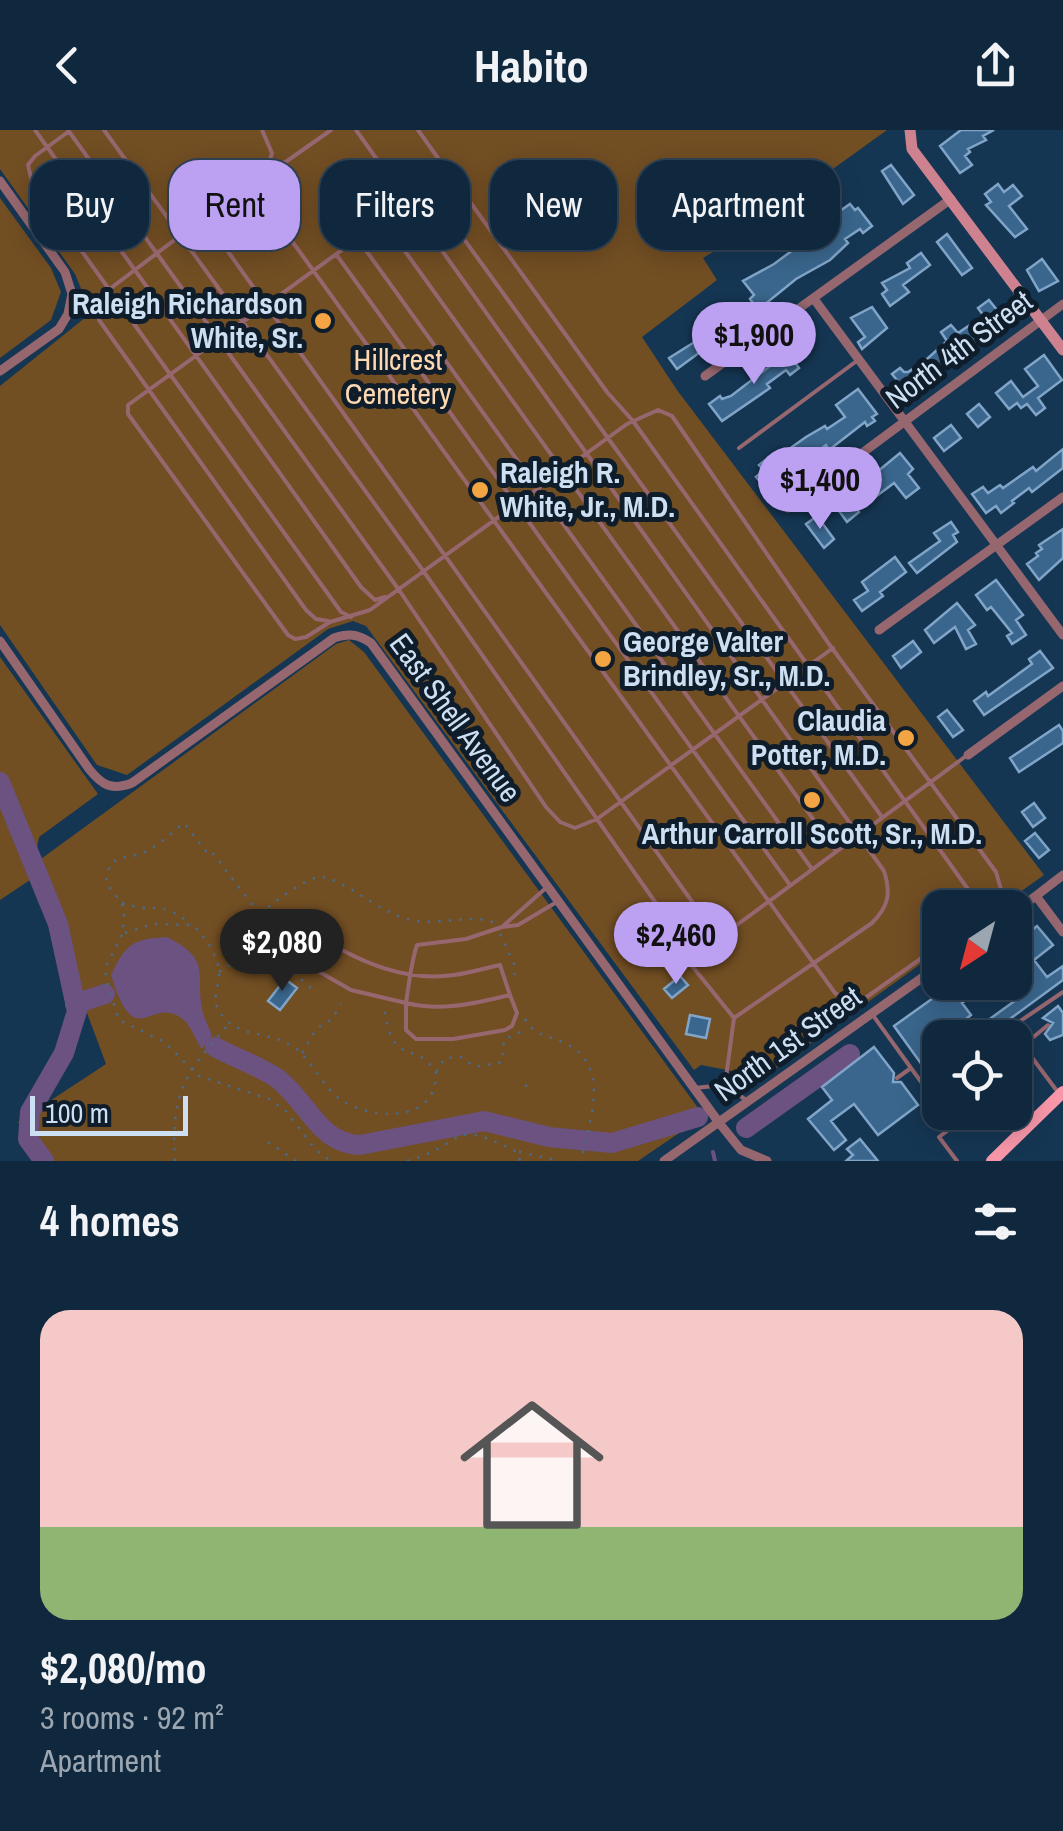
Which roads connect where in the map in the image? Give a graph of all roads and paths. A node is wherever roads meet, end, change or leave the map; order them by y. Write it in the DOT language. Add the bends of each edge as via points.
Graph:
graph roads {
  1 [pos="35,130"];
  2 [pos="69,130"];
  3 [pos="104,130"];
  4 [pos="262,130"];
  5 [pos="331,130"];
  6 [pos="356,130"];
  7 [pos="418,130"];
  8 [pos="910,130"];
  9 [pos="48,146"];
  10 [pos="270,160"];
  11 [pos="288,160"];
  12 [pos="377,160"];
  13 [pos="440,160"];
  14 [pos="0,182"];
  15 [pos="951,199"];
  16 [pos="470,202"];
  17 [pos="169,219"];
  18 [pos="169,244"];
  19 [pos="470,248"];
  20 [pos="192,250"];
  21 [pos="227,250"];
  22 [pos="297,250"];
  23 [pos="342,250"];
  24 [pos="367,250"];
  25 [pos="404,250"];
  26 [pos="441,250"];
  27 [pos="157,253"];
  28 [pos="336,254"];
  29 [pos="312,271"];
  30 [pos="133,272"];
  31 [pos="111,288"];
  32 [pos="814,298"];
  33 [pos="265,304"];
  34 [pos="1063,304"];
  35 [pos="1042,319"];
  36 [pos="243,320"];
  37 [pos="218,338"];
  38 [pos="1063,350"];
  39 [pos="194,355"];
  40 [pos="858,360"];
  41 [pos="0,371"];
  42 [pos="170,372"];
  43 [pos="705,376"];
  44 [pos="148,388"];
  45 [pos="633,421"];
  46 [pos="904,423"];
  47 [pos="607,439"];
  48 [pos="739,448"];
  49 [pos="586,454"];
  50 [pos="562,470"];
  51 [pos="538,488"];
  52 [pos="1063,498"];
  53 [pos="516,504"];
  54 [pos="788,508"];
  55 [pos="492,521"];
  56 [pos="996,548"];
  57 [pos="445,556"];
  58 [pos="424,572"];
  59 [pos="399,590"];
  60 [pos="390,596"];
  61 [pos="352,617"];
  62 [pos="330,622"];
  63 [pos="879,630"];
  64 [pos="1063,635"];
  65 [pos="0,641"];
  66 [pos="833,648"];
  67 [pos="808,666"];
  68 [pos="784,682"];
  69 [pos="1063,686"];
  70 [pos="761,699"];
  71 [pos="738,715"];
  72 [pos="714,733"];
  73 [pos="692,749"];
  74 [pos="968,755"];
  75 [pos="668,766"];
  76 [pos="930,783"];
  77 [pos="906,800"];
  78 [pos="621,801"];
  79 [pos="882,818"];
  80 [pos="598,819"];
  81 [pos="858,835"];
  82 [pos="836,851"];
  83 [pos="812,869"];
  84 [pos="1063,876"];
  85 [pos="790,886"];
  86 [pos="547,887"];
  87 [pos="969,890"];
  88 [pos="1000,890"];
  89 [pos="1036,896"];
  90 [pos="1032,899"];
  91 [pos="122,902"];
  92 [pos="558,902"];
  93 [pos="766,902"];
  94 [pos="1038,911"];
  95 [pos="260,914"];
  96 [pos="1032,915"];
  97 [pos="192,925"];
  98 [pos="500,928"];
  99 [pos="1063,932"];
  100 [pos="123,933"];
  101 [pos="718,938"];
  102 [pos="243,952"];
  103 [pos="272,955"];
  104 [pos="922,958"];
  105 [pos="688,961"];
  106 [pos="812,964"];
  107 [pos="220,972"];
  108 [pos="410,976"];
  109 [pos="922,979"];
  110 [pos="311,988"];
  111 [pos="516,988"];
  112 [pos="1063,992"];
  113 [pos="510,995"];
  114 [pos="383,1000"];
  115 [pos="341,1004"];
  116 [pos="406,1004"];
  117 [pos="872,1014"];
  118 [pos="523,1016"];
  119 [pos="734,1018"];
  120 [pos="1022,1020"];
  121 [pos="230,1023"];
  122 [pos="1048,1025"];
  123 [pos="530,1028"];
  124 [pos="1032,1038"];
  125 [pos="302,1053"];
  126 [pos="1032,1057"];
  127 [pos="191,1067"];
  128 [pos="910,1068"];
  129 [pos="436,1073"];
  130 [pos="897,1078"];
  131 [pos="725,1084"];
  132 [pos="922,1084"];
  133 [pos="694,1088"];
  134 [pos="1062,1094"];
  135 [pos="750,1103"];
  136 [pos="1032,1114"];
  137 [pos="1036,1118"];
  138 [pos="720,1124"];
  139 [pos="949,1130"];
  140 [pos="268,1142"];
  141 [pos="517,1152"];
  142 [pos="582,1158"];
  143 [pos="592,1160"];
  144 [pos="176,1161"];
  145 [pos="296,1161"];
  146 [pos="332,1161"];
  147 [pos="408,1161"];
  148 [pos="520,1161"];
  149 [pos="560,1161"];
  150 [pos="664,1161"];
  151 [pos="767,1161"];
  152 [pos="957,1161"];
  153 [pos="992,1161"];
  1 -- 9 [label="lane"];
  2 -- 9 [label="lane"];
  2 -- 27 [label="lane"];
  3 -- 17 [label="lane"];
  4 -- 10 [label="lane"];
  5 -- 11 [label="lane"];
  6 -- 12 [label="lane"];
  7 -- 13 [label="lane"];
  8 -- 15 [label="street" via="912,148"];
  9 -- 30 [label="lane"];
  9 -- 31 [label="lane" via="28,165 32,182"];
  14 -- 41 [label="street" via="72,287 59,329"];
  15 -- 32 [label="street"];
  15 -- 35 [label="street"];
  16 -- 45 [label="lane"];
  18 -- 27 [label="lane"];
  19 -- 47 [label="lane"];
  20 -- 36 [label="lane"];
  21 -- 33 [label="lane"];
  22 -- 29 [label="lane"];
  23 -- 28 [label="lane"];
  24 -- 51 [label="lane"];
  25 -- 50 [label="lane"];
  26 -- 49 [label="lane"];
  27 -- 30 [label="lane"];
  27 -- 37 [label="lane"];
  28 -- 29 [label="lane"];
  28 -- 53 [label="lane"];
  29 -- 33 [label="lane"];
  29 -- 55 [label="lane"];
  30 -- 31 [label="lane"];
  30 -- 39 [label="lane"];
  31 -- 42 [label="lane"];
  31 -- 44 [label="lane" via="100,320"];
  32 -- 40 [label="street"];
  32 -- 43 [label="street"];
  33 -- 36 [label="lane"];
  33 -- 57 [label="lane"];
  34 -- 35 [label="street, North 4th Street"];
  35 -- 38 [label="street"];
  35 -- 46 [label="street, North 4th Street"];
  36 -- 37 [label="lane"];
  36 -- 58 [label="lane"];
  37 -- 39 [label="lane"];
  37 -- 59 [label="lane"];
  39 -- 42 [label="lane"];
  39 -- 60 [label="lane" via="360,587 375,600"];
  40 -- 46 [label="street"];
  40 -- 48 [label="lane"];
  42 -- 44 [label="lane"];
  42 -- 61 [label="lane" via="341,612"];
  44 -- 62 [label="lane" via="306,610"];
  44 -- 62 [label="lane" via="128,405 128,414 288,635 306,637"];
  45 -- 47 [label="lane"];
  45 -- 66 [label="lane" via="658,410 672,416"];
  45 -- 67 [label="lane"];
  46 -- 54 [label="street, North 4th Street"];
  46 -- 56 [label="street"];
  47 -- 49 [label="lane"];
  47 -- 68 [label="lane"];
  49 -- 50 [label="lane"];
  49 -- 70 [label="lane"];
  50 -- 51 [label="lane"];
  50 -- 71 [label="lane"];
  51 -- 53 [label="lane"];
  51 -- 72 [label="lane"];
  52 -- 56 [label="street"];
  53 -- 55 [label="lane"];
  53 -- 73 [label="lane"];
  55 -- 57 [label="lane"];
  55 -- 75 [label="lane"];
  56 -- 63 [label="street"];
  56 -- 64 [label="street"];
  57 -- 58 [label="lane"];
  57 -- 78 [label="lane"];
  58 -- 59 [label="lane"];
  58 -- 80 [label="lane"];
  59 -- 60 [label="lane"];
  59 -- 80 [label="lane" via="546,807 576,828"];
  60 -- 61 [label="lane"];
  61 -- 62 [label="lane"];
  65 -- 86 [label="street, East Shell Avenue" via="89,769 109,787 132,783 334,638 361,636"];
  66 -- 67 [label="lane"];
  66 -- 76 [label="lane"];
  67 -- 68 [label="lane"];
  67 -- 77 [label="lane"];
  68 -- 70 [label="lane"];
  68 -- 79 [label="lane"];
  69 -- 74 [label="street"];
  70 -- 71 [label="lane"];
  70 -- 81 [label="lane"];
  71 -- 72 [label="lane"];
  71 -- 82 [label="lane"];
  72 -- 73 [label="lane"];
  72 -- 83 [label="lane"];
  73 -- 75 [label="lane"];
  73 -- 85 [label="lane"];
  74 -- 76 [label="lane"];
  75 -- 78 [label="lane"];
  75 -- 93 [label="lane"];
  76 -- 77 [label="lane"];
  76 -- 88 [label="lane" via="996,872"];
  77 -- 79 [label="lane"];
  77 -- 87 [label="lane"];
  78 -- 80 [label="lane"];
  78 -- 101 [label="lane"];
  79 -- 81 [label="lane"];
  80 -- 105 [label="lane" via="681,939"];
  81 -- 82 [label="lane"];
  81 -- 106 [label="lane" via="884,871 890,890 884,910"];
  82 -- 83 [label="lane"];
  83 -- 85 [label="lane"];
  84 -- 89 [label="street"];
  85 -- 93 [label="lane"];
  86 -- 92 [label="street, East Shell Avenue"];
  86 -- 98 [label="lane"];
  89 -- 90 [label="street"];
  89 -- 99 [label="street"];
  91 -- 95 [label="path" via="106,883 112,863 144,852 184,823"];
  91 -- 97 [label="path" via="158,905"];
  91 -- 100 [label="path"];
  92 -- 98 [label="lane"];
  92 -- 133 [label="street, East Shell Avenue"];
  93 -- 101 [label="lane"];
  93 -- 106 [label="lane"];
  94 -- 96 [label="path"];
  95 -- 98 [label="path" via="310,878 323,877 412,921 484,918"];
  95 -- 102 [label="path"];
  95 -- 103 [label="path"];
  97 -- 100 [label="path" via="153,924"];
  97 -- 107 [label="path" via="208,940"];
  98 -- 108 [label="lane" via="417,945"];
  98 -- 111 [label="path"];
  100 -- 127 [label="path" via="106,966 119,1020 163,1042"];
  101 -- 105 [label="lane"];
  102 -- 103 [label="path"];
  102 -- 107 [label="path"];
  103 -- 110 [label="path"];
  104 -- 106 [label="lane" via="860,1001 834,993"];
  105 -- 119 [label="lane"];
  106 -- 119 [label="lane"];
  107 -- 121 [label="path" via="216,1004"];
  108 -- 113 [label="lane" via="453,976 500,965"];
  108 -- 114 [label="lane" via="322,939 305,956 304,963 351,990"];
  108 -- 116 [label="lane"];
  109 -- 117 [label="street, North 1st Street"];
  112 -- 120 [label="lane"];
  113 -- 116 [label="lane" via="460,1007"];
  113 -- 116 [label="lane" via="517,1013 512,1026 454,1038 410,1035"];
  114 -- 116 [label="lane"];
  114 -- 129 [label="path" via="396,1046 422,1057"];
  115 -- 125 [label="path"];
  117 -- 128 [label="lane"];
  117 -- 135 [label="street, North 1st Street"];
  118 -- 123 [label="path"];
  119 -- 131 [label="lane"];
  121 -- 125 [label="path"];
  121 -- 127 [label="path"];
  122 -- 124 [label="lane"];
  123 -- 129 [label="path" via="504,1039 502,1062 475,1067 461,1057 445,1058"];
  123 -- 142 [label="path" via="563,1042 589,1064 595,1082"];
  125 -- 129 [label="path" via="330,1091 376,1114 420,1107"];
  126 -- 134 [label="lane"];
  127 -- 144 [label="path" via="176,1110"];
  127 -- 146 [label="path" via="199,1076 269,1098"];
  128 -- 130 [label="lane"];
  128 -- 132 [label="lane"];
  131 -- 133 [label="lane"];
  131 -- 135 [label="lane"];
  133 -- 138 [label="street, East Shell Avenue"];
  134 -- 137 [label="main road"];
  135 -- 138 [label="street, North 1st Street"];
  136 -- 137 [label="lane"];
  137 -- 153 [label="main road"];
  138 -- 150 [label="street, North 1st Street"];
  138 -- 151 [label="street, East Shell Avenue" via="741,1150"];
  139 -- 152 [label="lane" via="940,1137"];
  140 -- 145 [label="path"];
  141 -- 147 [label="path" via="472,1132"];
  141 -- 148 [label="path"];
  141 -- 149 [label="path"];
  142 -- 143 [label="path"];
}
